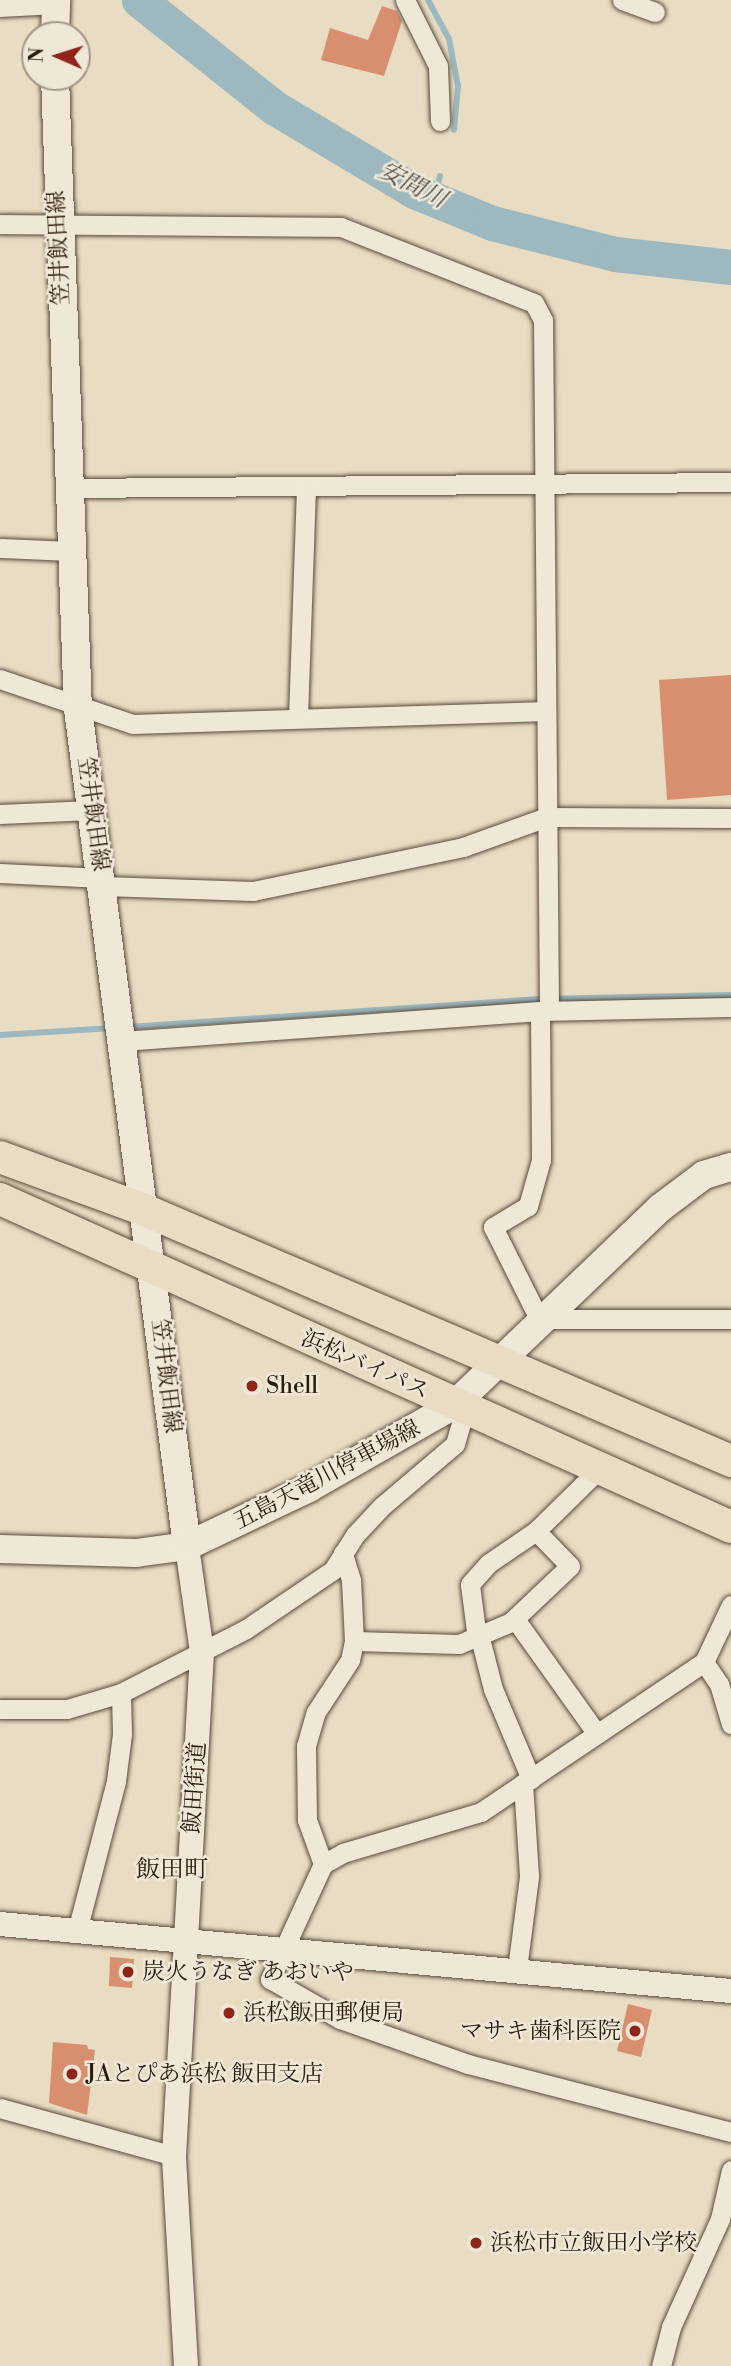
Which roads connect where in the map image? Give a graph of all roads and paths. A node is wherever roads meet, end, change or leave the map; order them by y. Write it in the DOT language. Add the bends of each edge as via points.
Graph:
graph roads {
  1 [pos="405,0"];
  2 [pos="622,0"];
  3 [pos="56,1"];
  4 [pos="0,5"];
  5 [pos="655,12"];
  6 [pos="55,21"];
  7 [pos="55,91"];
  8 [pos="440,121"];
  9 [pos="0,225"];
  10 [pos="59,228"];
  11 [pos="731,482"];
  12 [pos="543,484"];
  13 [pos="306,487"];
  14 [pos="71,488"];
  15 [pos="0,548"];
  16 [pos="72,551"];
  17 [pos="0,679"];
  18 [pos="78,709"];
  19 [pos="547,711"];
  20 [pos="298,717"];
  21 [pos="91,810"];
  22 [pos="0,814"];
  23 [pos="547,817"];
  24 [pos="731,818"];
  25 [pos="0,873"];
  26 [pos="102,882"];
  27 [pos="731,1007"];
  28 [pos="545,1010"];
  29 [pos="121,1032"];
  30 [pos="0,1157"];
  31 [pos="731,1167"];
  32 [pos="0,1199"];
  33 [pos="142,1209"];
  34 [pos="152,1268"];
  35 [pos="540,1319"];
  36 [pos="731,1319"];
  37 [pos="499,1359"];
  38 [pos="460,1407"];
  39 [pos="731,1461"];
  40 [pos="599,1469"];
  41 [pos="731,1527"];
  42 [pos="536,1531"];
  43 [pos="187,1546"];
  44 [pos="0,1549"];
  45 [pos="343,1553"];
  46 [pos="731,1605"];
  47 [pos="515,1619"];
  48 [pos="479,1638"];
  49 [pos="354,1641"];
  50 [pos="202,1652"];
  51 [pos="704,1662"];
  52 [pos="725,1682"];
  53 [pos="121,1693"];
  54 [pos="0,1709"];
  55 [pos="731,1724"];
  56 [pos="597,1734"];
  57 [pos="527,1781"];
  58 [pos="323,1864"];
  59 [pos="0,1924"];
  60 [pos="77,1931"];
  61 [pos="184,1939"];
  62 [pos="284,1949"];
  63 [pos="517,1969"];
  64 [pos="731,1991"];
  65 [pos="0,2108"];
  66 [pos="731,2132"];
  67 [pos="174,2156"];
  68 [pos="731,2170"];
  69 [pos="186,2366"];
  70 [pos="661,2366"];
  1 -- 8 [label="street" via="438,66"];
  2 -- 5 [label="street"];
  3 -- 4 [label="street"];
  3 -- 6 [label="main road"];
  7 -- 10 [label="main road, 笠井飯田線"];
  9 -- 10 [label="street"];
  10 -- 12 [label="street" via="341,227 534,303 543,320"];
  10 -- 14 [label="main road, 笠井飯田線"];
  11 -- 12 [label="street"];
  12 -- 13 [label="street"];
  12 -- 19 [label="street"];
  13 -- 14 [label="street"];
  13 -- 20 [label="street"];
  14 -- 16 [label="main road, 笠井飯田線"];
  15 -- 16 [label="street"];
  16 -- 18 [label="main road, 笠井飯田線"];
  17 -- 18 [label="street"];
  18 -- 20 [label="street" via="133,724"];
  18 -- 21 [label="main road, 笠井飯田線"];
  19 -- 20 [label="street"];
  19 -- 23 [label="street"];
  21 -- 22 [label="street"];
  21 -- 26 [label="main road, 笠井飯田線"];
  23 -- 24 [label="street"];
  23 -- 26 [label="street" via="463,847 296,885 253,891"];
  23 -- 28 [label="street"];
  25 -- 26 [label="street"];
  26 -- 29 [label="main road, 笠井飯田線"];
  27 -- 28 [label="street"];
  28 -- 29 [label="street"];
  28 -- 35 [label="street" via="541,1160 528,1206 493,1227"];
  29 -- 33 [label="main road, 笠井飯田線"];
  30 -- 33 [label="highway"];
  31 -- 35 [label="main road, 五島天竜川停車場線" via="704,1175 660,1208"];
  32 -- 34 [label="highway, 浜松バイパス"];
  33 -- 34 [label="main road, 笠井飯田線"];
  33 -- 37 [label="highway" via="260,1263"];
  34 -- 38 [label="highway, 浜松バイパス"];
  34 -- 43 [label="main road, 笠井飯田線"];
  35 -- 36 [label="street"];
  35 -- 37 [label="main road, 五島天竜川停車場線"];
  37 -- 38 [label="main road, 五島天竜川停車場線"];
  37 -- 39 [label="highway"];
  38 -- 40 [label="highway, 浜松バイパス"];
  38 -- 43 [label="main road, 五島天竜川停車場線" via="309,1488"];
  38 -- 45 [label="street" via="455,1444 381,1507"];
  40 -- 41 [label="highway, 浜松バイパス"];
  40 -- 42 [label="street"];
  42 -- 47 [label="street" via="570,1566"];
  42 -- 48 [label="street" via="489,1563 470,1584"];
  43 -- 44 [label="main road, 五島天竜川停車場線" via="136,1553"];
  43 -- 50 [label="street, 飯田街道"];
  45 -- 49 [label="street" via="351,1580"];
  45 -- 50 [label="street" via="333,1570 246,1629"];
  46 -- 51 [label="street"];
  47 -- 48 [label="street"];
  47 -- 56 [label="street"];
  48 -- 49 [label="street" via="424,1646"];
  48 -- 57 [label="street"];
  49 -- 58 [label="street" via="350,1660 316,1712 306,1746 307,1820"];
  50 -- 53 [label="street"];
  50 -- 61 [label="street, 飯田街道"];
  51 -- 52 [label="street"];
  51 -- 56 [label="street"];
  52 -- 55 [label="street"];
  53 -- 54 [label="street" via="67,1709"];
  53 -- 60 [label="street" via="116,1781"];
  56 -- 57 [label="street"];
  57 -- 58 [label="street" via="481,1812 343,1853"];
  57 -- 63 [label="street" via="529,1876"];
  58 -- 62 [label="street"];
  59 -- 60 [label="street"];
  60 -- 61 [label="street"];
  61 -- 62 [label="street"];
  61 -- 67 [label="street, 飯田街道"];
  62 -- 63 [label="street"];
  62 -- 66 [label="street" via="270,1979 341,2019 468,2064"];
  63 -- 64 [label="street"];
  65 -- 67 [label="street"];
  67 -- 69 [label="street, 飯田街道"];
  68 -- 70 [label="street" via="720,2220 671,2327"];
}
